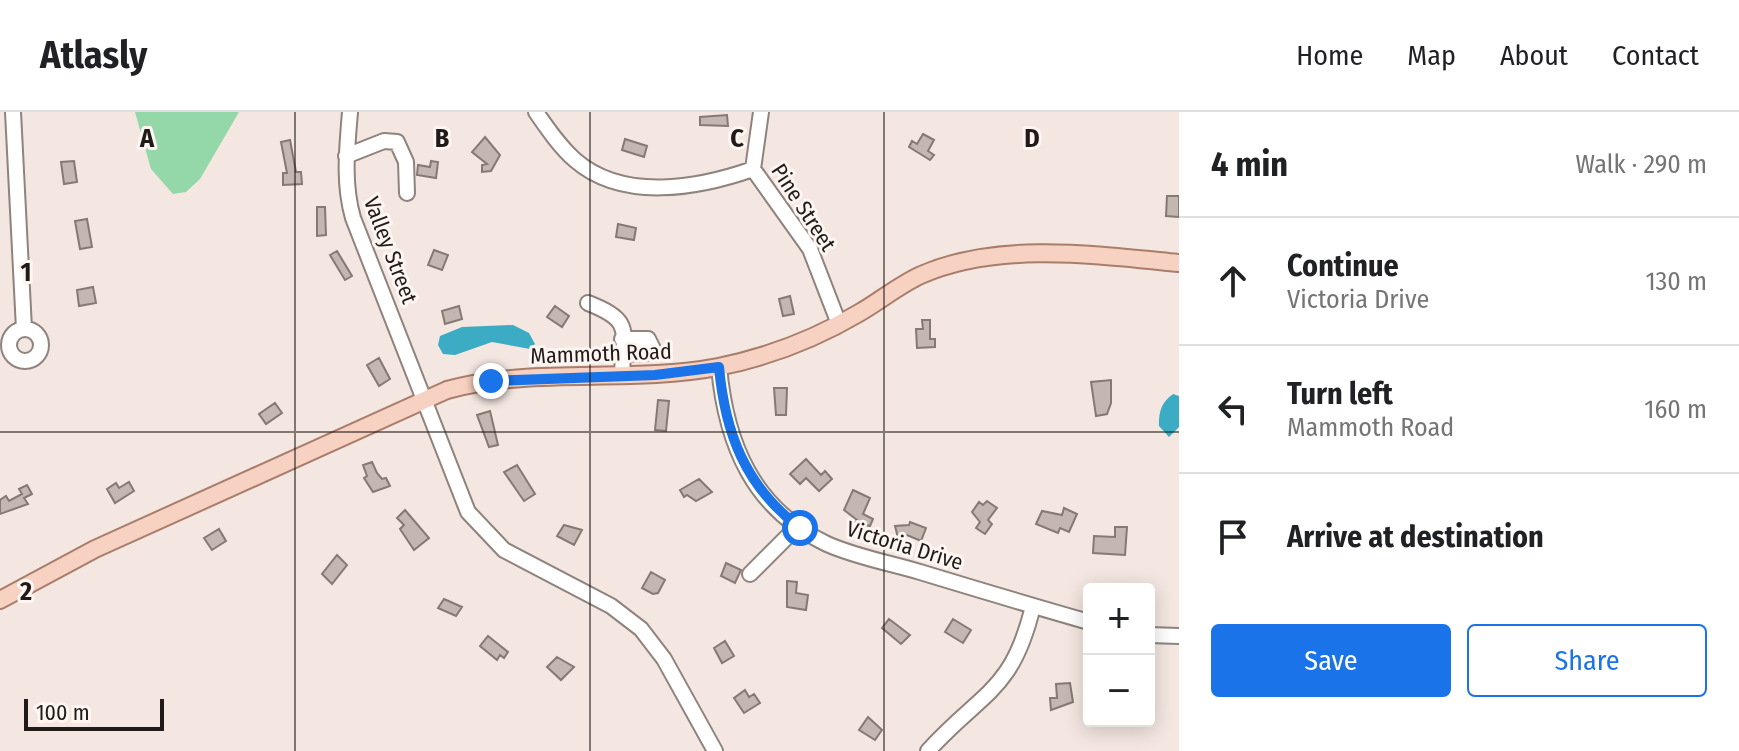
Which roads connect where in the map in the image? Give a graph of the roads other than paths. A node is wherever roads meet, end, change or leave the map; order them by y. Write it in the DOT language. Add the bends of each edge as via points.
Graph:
graph roads {
  1 [pos="13,112"];
  2 [pos="350,112"];
  3 [pos="536,112"];
  4 [pos="761,112"];
  5 [pos="346,156"];
  6 [pos="753,169"];
  7 [pos="407,193"];
  8 [pos="1179,263"];
  9 [pos="588,303"];
  10 [pos="839,324"];
  11 [pos="24,329"];
  12 [pos="719,367"];
  13 [pos="622,376"];
  14 [pos="426,399"];
  15 [pos="798,526"];
  16 [pos="750,574"];
  17 [pos="0,600"];
  18 [pos="1033,606"];
  19 [pos="1083,620"];
  20 [pos="1155,635"];
  21 [pos="1179,636"];
  22 [pos="715,751"];
  23 [pos="928,751"];
  1 -- 11 [label="street"];
  2 -- 5 [label="street, Valley Street"];
  3 -- 6 [label="street" via="573,159 609,179 679,186"];
  4 -- 6 [label="street, Pine Street"];
  5 -- 7 [label="street" via="384,141 397,142 406,162"];
  5 -- 14 [label="street, Valley Street" via="353,218"];
  6 -- 10 [label="street, Pine Street" via="810,249"];
  8 -- 10 [label="main road, Mammoth Road" via="1056,256 980,259 921,275"];
  9 -- 13 [label="street" via="618,317"];
  10 -- 12 [label="main road, Mammoth Road" via="782,350"];
  12 -- 13 [label="main road, Mammoth Road"];
  12 -- 15 [label="street, Victoria Drive" via="726,421 738,453 766,497"];
  13 -- 14 [label="main road, Mammoth Road" via="491,381"];
  14 -- 17 [label="main road, Mammoth Road" via="95,549"];
  14 -- 22 [label="street, Valley Street" via="455,482 479,527 504,550 611,606 641,629 664,659"];
  15 -- 16 [label="street"];
  15 -- 18 [label="street, Victoria Drive" via="845,551"];
  18 -- 19 [label="street, Victoria Drive"];
  18 -- 23 [label="street" via="1021,652 1008,674"];
  20 -- 21 [label="street"];
}
